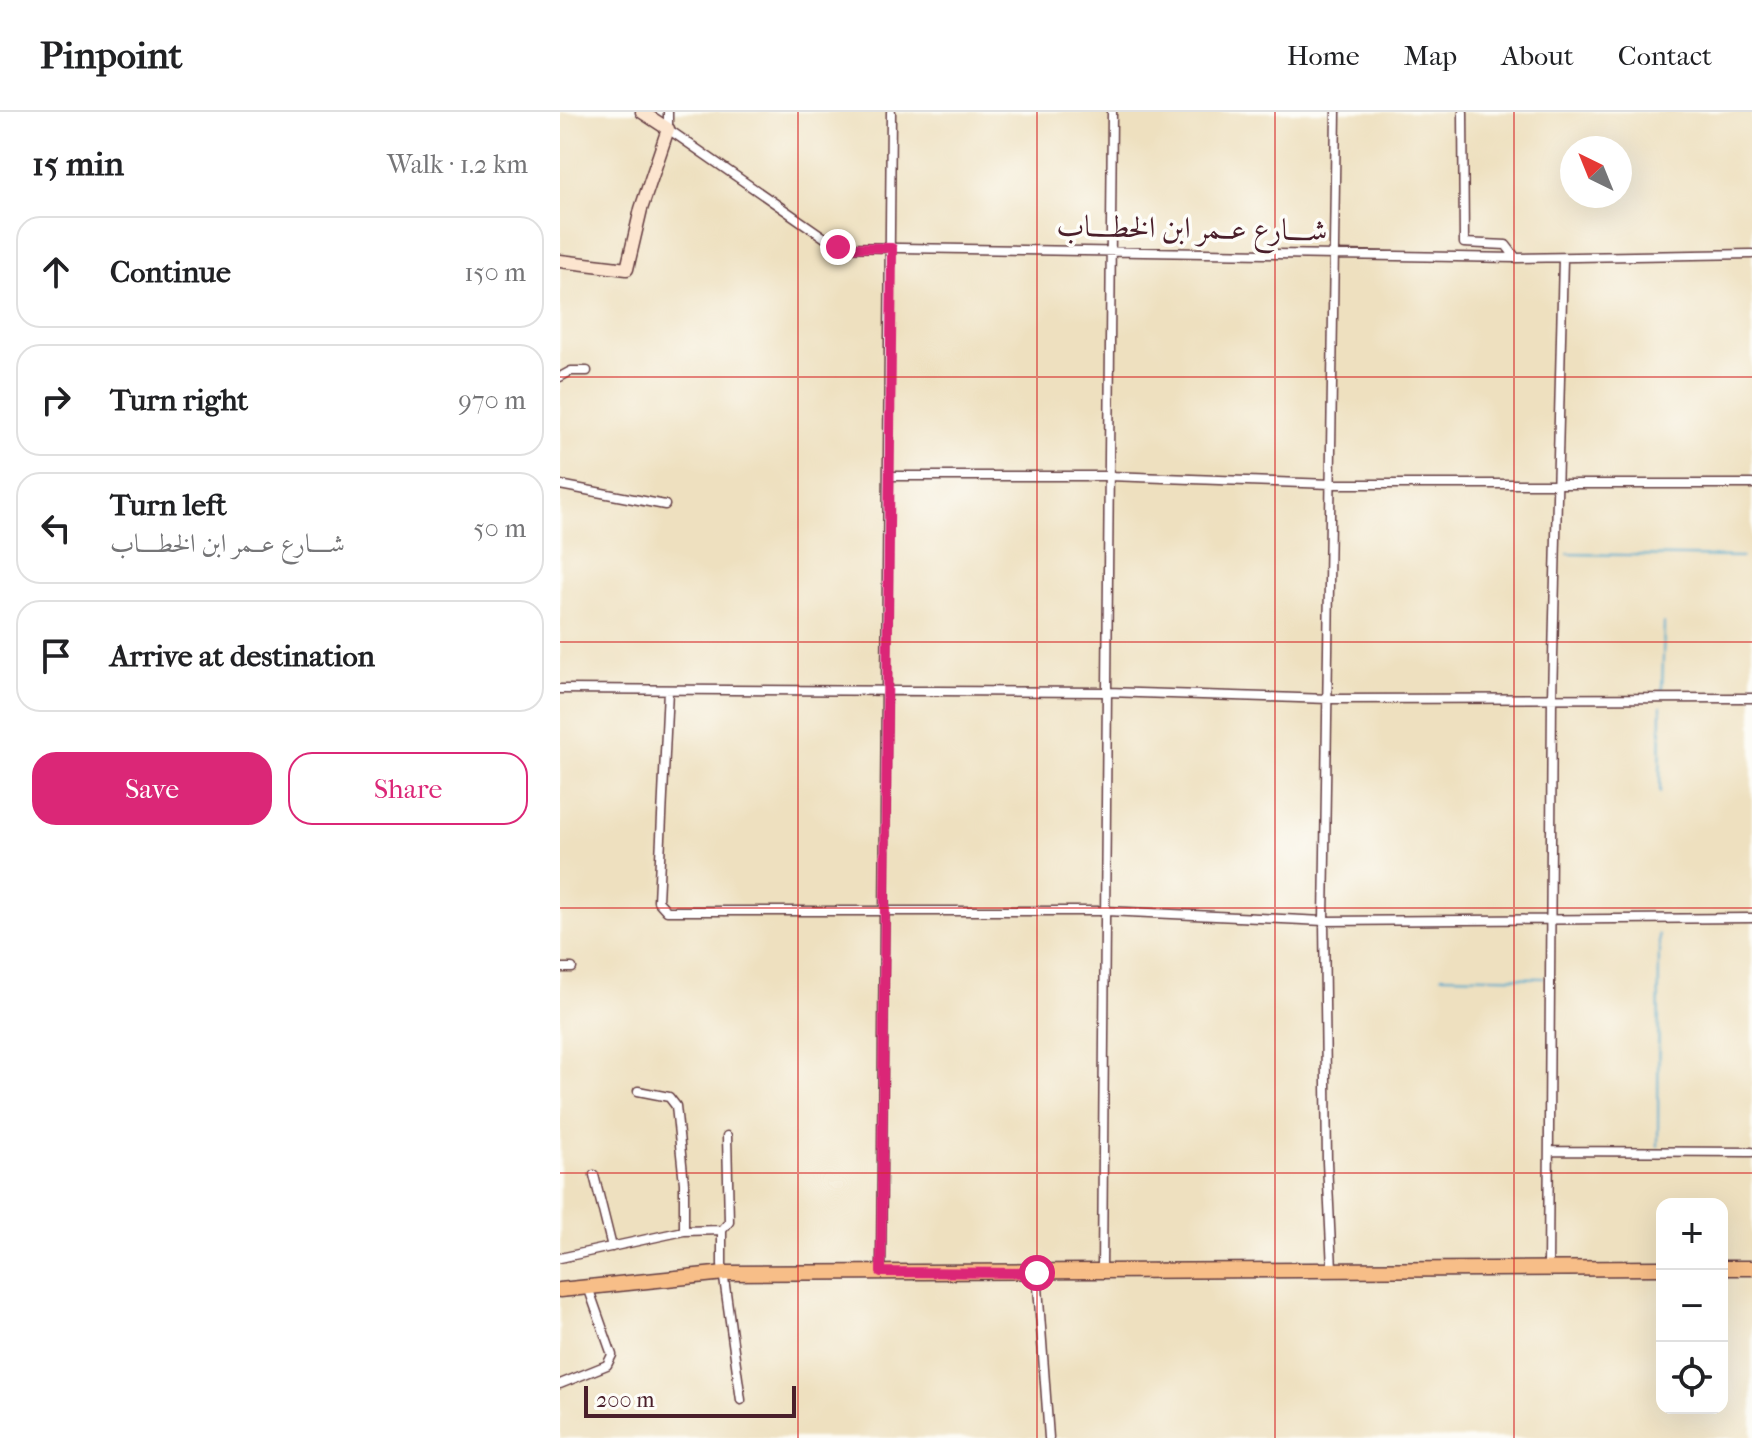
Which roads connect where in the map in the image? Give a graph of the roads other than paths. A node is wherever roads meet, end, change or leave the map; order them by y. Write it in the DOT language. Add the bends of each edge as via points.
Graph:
graph roads {
  1 [pos="642,112"];
  2 [pos="668,112"];
  3 [pos="891,112"];
  4 [pos="1112,112"];
  5 [pos="1336,112"];
  6 [pos="1463,112"];
  7 [pos="668,129"];
  8 [pos="892,248"];
  9 [pos="1111,250"];
  10 [pos="1752,254"];
  11 [pos="1336,255"];
  12 [pos="1516,258"];
  13 [pos="1563,258"];
  14 [pos="560,261"];
  15 [pos="587,371"];
  16 [pos="560,377"];
  17 [pos="889,476"];
  18 [pos="1109,476"];
  19 [pos="1558,482"];
  20 [pos="1331,484"];
  21 [pos="1752,484"];
  22 [pos="560,485"];
  23 [pos="665,505"];
  24 [pos="560,689"];
  25 [pos="668,690"];
  26 [pos="886,691"];
  27 [pos="1107,692"];
  28 [pos="1552,697"];
  29 [pos="1752,698"];
  30 [pos="1329,699"];
  31 [pos="1106,911"];
  32 [pos="885,913"];
  33 [pos="1552,918"];
  34 [pos="1752,918"];
  35 [pos="1324,921"];
  36 [pos="560,968"];
  37 [pos="572,968"];
  38 [pos="638,1091"];
  39 [pos="727,1136"];
  40 [pos="1549,1151"];
  41 [pos="1752,1152"];
  42 [pos="594,1175"];
  43 [pos="722,1230"];
  44 [pos="684,1231"];
  45 [pos="612,1247"];
  46 [pos="560,1258"];
  47 [pos="1656,1268"];
  48 [pos="1728,1268"];
  49 [pos="1752,1268"];
  50 [pos="1102,1269"];
  51 [pos="1332,1269"];
  52 [pos="1548,1269"];
  53 [pos="881,1272"];
  54 [pos="725,1273"];
  55 [pos="1037,1273"];
  56 [pos="588,1287"];
  57 [pos="560,1290"];
  58 [pos="560,1384"];
  59 [pos="741,1400"];
  60 [pos="1049,1438"];
  1 -- 7 [label="street"];
  2 -- 7 [label="street"];
  3 -- 8 [label="street"];
  4 -- 9 [label="street"];
  5 -- 11 [label="street"];
  6 -- 12 [label="street" via="1464,243 1506,245"];
  7 -- 8 [label="street, شــــارع عــمر ابن الخطــــاب" via="830,243"];
  7 -- 14 [label="street" via="627,269"];
  8 -- 9 [label="street, شــــارع عــمر ابن الخطــــاب"];
  8 -- 17 [label="street"];
  9 -- 11 [label="street, شــــارع عــمر ابن الخطــــاب"];
  9 -- 18 [label="street"];
  10 -- 13 [label="street, شــــارع عــمر ابن الخطــــاب"];
  11 -- 12 [label="street, شــــارع عــمر ابن الخطــــاب"];
  11 -- 20 [label="street"];
  12 -- 13 [label="street, شــــارع عــمر ابن الخطــــاب"];
  13 -- 19 [label="street"];
  15 -- 16 [label="street"];
  17 -- 18 [label="street"];
  17 -- 26 [label="street"];
  18 -- 20 [label="street"];
  18 -- 27 [label="street"];
  19 -- 20 [label="street"];
  19 -- 21 [label="street"];
  19 -- 28 [label="street"];
  20 -- 30 [label="street"];
  22 -- 23 [label="street"];
  24 -- 25 [label="street"];
  25 -- 26 [label="street"];
  25 -- 32 [label="street" via="659,906 667,911"];
  26 -- 27 [label="street"];
  26 -- 32 [label="street"];
  27 -- 30 [label="street"];
  27 -- 31 [label="street"];
  28 -- 29 [label="street"];
  28 -- 30 [label="street"];
  28 -- 33 [label="street"];
  30 -- 35 [label="street"];
  31 -- 32 [label="street"];
  31 -- 35 [label="street"];
  31 -- 50 [label="street"];
  32 -- 53 [label="street"];
  33 -- 34 [label="street"];
  33 -- 35 [label="street"];
  33 -- 40 [label="street"];
  35 -- 51 [label="street"];
  36 -- 37 [label="street"];
  38 -- 44 [label="street" via="669,1097 676,1106"];
  39 -- 43 [label="street" via="729,1222"];
  40 -- 41 [label="street"];
  40 -- 52 [label="street"];
  42 -- 45 [label="street"];
  43 -- 44 [label="street"];
  43 -- 54 [label="street"];
  44 -- 45 [label="street"];
  45 -- 46 [label="street"];
  47 -- 52 [label="main road"];
  48 -- 49 [label="main road"];
  50 -- 51 [label="main road"];
  50 -- 55 [label="main road"];
  51 -- 52 [label="main road"];
  53 -- 54 [label="main road"];
  53 -- 55 [label="main road"];
  54 -- 56 [label="main road"];
  54 -- 59 [label="street"];
  55 -- 60 [label="street"];
  56 -- 57 [label="main road"];
  56 -- 58 [label="street" via="612,1355 607,1365"];
}
